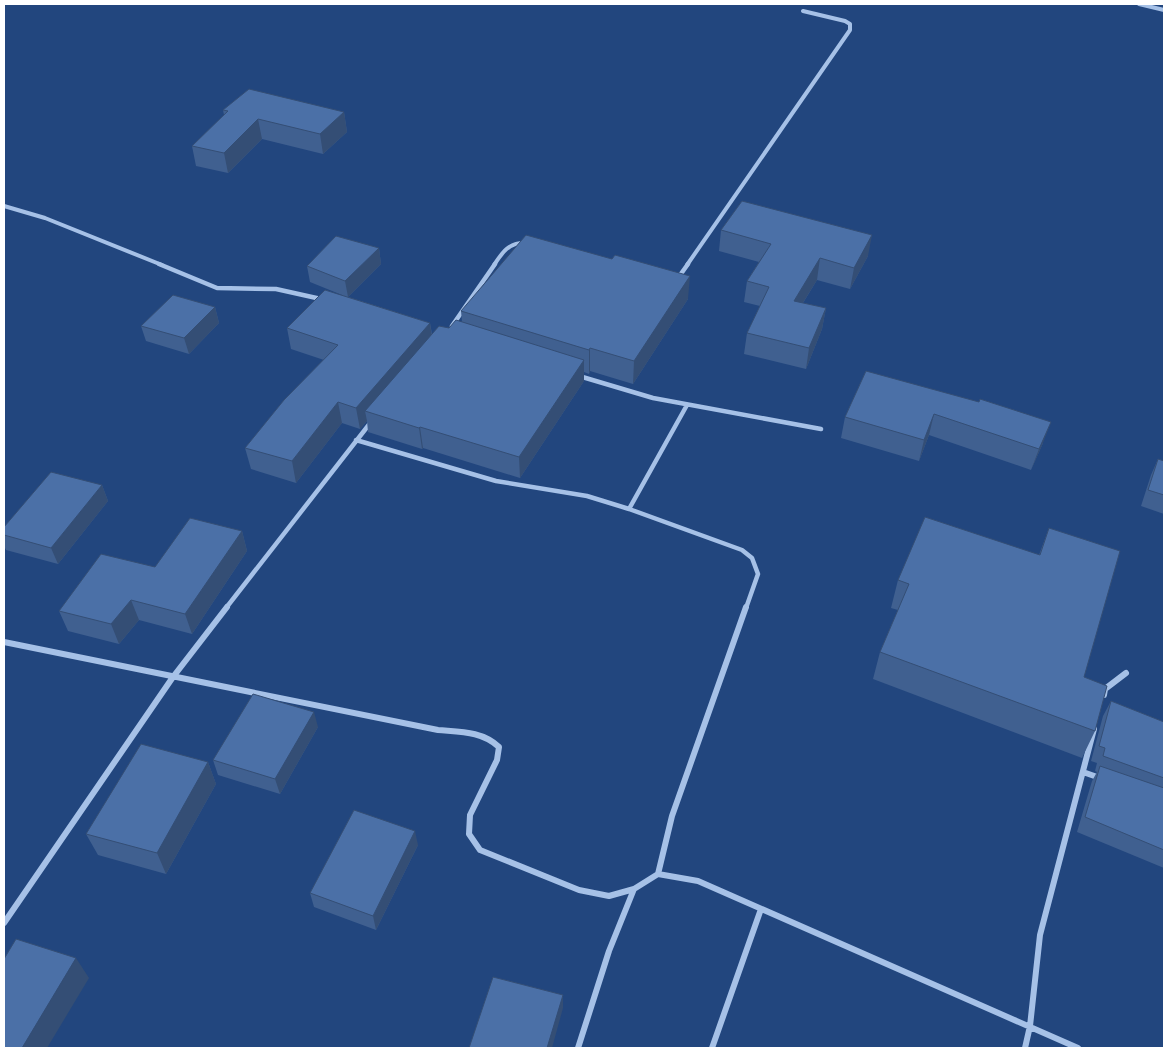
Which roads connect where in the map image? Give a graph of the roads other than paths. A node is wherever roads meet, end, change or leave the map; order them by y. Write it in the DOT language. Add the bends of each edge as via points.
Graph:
graph roads {
  1 [pos="1139,4"];
  2 [pos="1164,10"];
  3 [pos="803,11"];
  4 [pos="4,206"];
  5 [pos="533,246"];
  6 [pos="671,279"];
  7 [pos="328,300"];
  8 [pos="447,334"];
  9 [pos="574,374"];
  10 [pos="688,406"];
  11 [pos="375,417"];
  12 [pos="820,429"];
  13 [pos="356,440"];
  14 [pos="629,509"];
  15 [pos="4,642"];
  16 [pos="1126,673"];
  17 [pos="173,677"];
  18 [pos="1103,699"];
  19 [pos="1095,726"];
  20 [pos="1083,772"];
  21 [pos="1110,782"];
  22 [pos="658,874"];
  23 [pos="634,889"];
  24 [pos="760,909"];
  25 [pos="4,923"];
  26 [pos="1030,1026"];
  27 [pos="578,1048"];
  28 [pos="712,1048"];
  29 [pos="1025,1048"];
  30 [pos="1078,1048"];
  1 -- 2 [label="street"];
  3 -- 6 [label="street" via="845,21 850,24 850,30 680,277"];
  4 -- 7 [label="street" via="45,218 217,288 276,289"];
  5 -- 8 [label="street" via="516,243 505,249"];
  9 -- 10 [label="street"];
  10 -- 12 [label="street"];
  10 -- 14 [label="street"];
  11 -- 13 [label="street"];
  13 -- 14 [label="street" via="496,481 579,495"];
  13 -- 17 [label="street"];
  14 -- 22 [label="street" via="742,550 752,558 758,574 672,816"];
  15 -- 17 [label="street"];
  16 -- 18 [label="street" via="1105,690"];
  17 -- 23 [label="street" via="491,738 499,747 497,760 470,815 469,834 480,850 579,890 609,896"];
  17 -- 25 [label="street"];
  19 -- 20 [label="street"];
  20 -- 21 [label="street"];
  20 -- 26 [label="street" via="1040,936"];
  22 -- 23 [label="street"];
  22 -- 24 [label="street" via="698,881"];
  23 -- 27 [label="street" via="609,951"];
  24 -- 26 [label="street"];
  24 -- 28 [label="street"];
  26 -- 29 [label="street"];
  26 -- 30 [label="street"];
}
